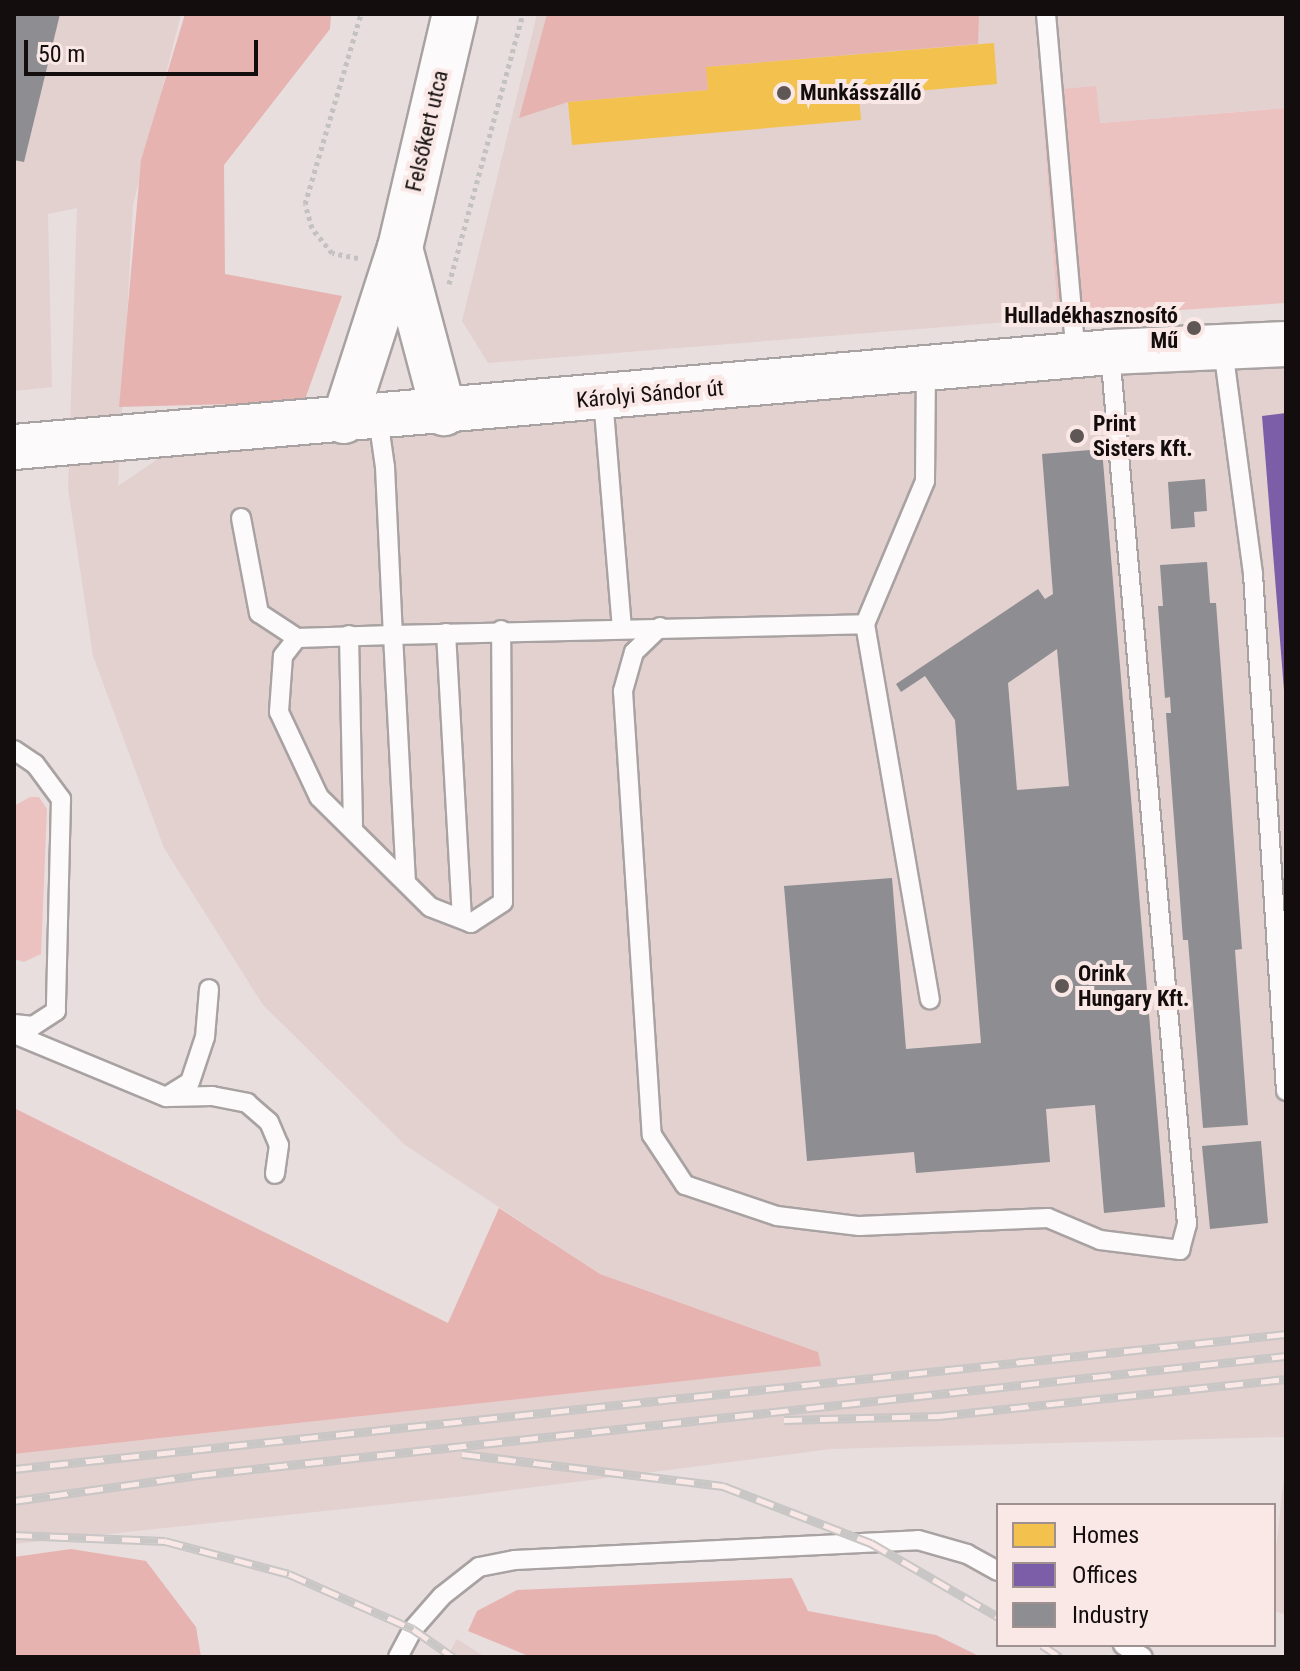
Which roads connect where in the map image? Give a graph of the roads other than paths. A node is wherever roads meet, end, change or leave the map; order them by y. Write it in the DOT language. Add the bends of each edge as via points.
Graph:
graph roads {
  1 [pos="455,14"];
  2 [pos="1046,14"];
  3 [pos="397,257"];
  4 [pos="1286,344"];
  5 [pos="1223,349"];
  6 [pos="1093,353"];
  7 [pos="926,369"];
  8 [pos="603,398"];
  9 [pos="444,413"];
  10 [pos="361,419"];
  11 [pos="14,447"];
  12 [pos="241,518"];
  13 [pos="865,624"];
  14 [pos="660,627"];
  15 [pos="622,628"];
  16 [pos="501,630"];
  17 [pos="446,633"];
  18 [pos="349,635"];
  19 [pos="393,635"];
  20 [pos="297,638"];
  21 [pos="14,750"];
  22 [pos="353,830"];
  23 [pos="406,883"];
  24 [pos="462,919"];
  25 [pos="209,989"];
  26 [pos="930,999"];
  27 [pos="14,1024"];
  28 [pos="14,1034"];
  29 [pos="1286,1091"];
  30 [pos="166,1097"];
  31 [pos="275,1174"];
  32 [pos="996,1570"];
  33 [pos="398,1657"];
  1 -- 3 [label="street, Felsőkert utca"];
  2 -- 6 [label="lane"];
  3 -- 9 [label="street, Felsőkert utca"];
  3 -- 10 [label="street, Felsőkert utca"];
  4 -- 5 [label="street, Károlyi Sándor út"];
  5 -- 6 [label="street, Károlyi Sándor út"];
  5 -- 29 [label="lane" via="1253,574"];
  6 -- 7 [label="street, Károlyi Sándor út"];
  6 -- 14 [label="lane" via="1187,1224 1180,1250 1100,1240 1048,1218 859,1226 777,1216 685,1185 652,1135 623,691 634,652"];
  7 -- 8 [label="street, Károlyi Sándor út"];
  7 -- 13 [label="lane" via="925,481"];
  8 -- 9 [label="street, Károlyi Sándor út"];
  8 -- 15 [label="lane"];
  9 -- 10 [label="street, Károlyi Sándor út"];
  10 -- 11 [label="street, Károlyi Sándor út"];
  10 -- 19 [label="lane" via="385,467"];
  12 -- 20 [label="lane" via="259,613"];
  13 -- 14 [label="lane"];
  13 -- 26 [label="lane"];
  14 -- 15 [label="lane"];
  15 -- 16 [label="lane"];
  16 -- 17 [label="lane"];
  16 -- 24 [label="lane" via="503,902 471,923"];
  17 -- 19 [label="lane"];
  17 -- 24 [label="lane"];
  18 -- 19 [label="lane"];
  18 -- 20 [label="lane"];
  18 -- 22 [label="lane"];
  19 -- 23 [label="lane"];
  20 -- 22 [label="lane" via="283,656 279,712 319,797"];
  21 -- 27 [label="lane" via="35,764 61,799 56,1011 33,1026"];
  22 -- 23 [label="lane"];
  23 -- 24 [label="lane" via="430,907"];
  25 -- 30 [label="lane" via="205,1037 190,1082"];
  28 -- 30 [label="lane" via="27,1044"];
  30 -- 31 [label="lane" via="212,1096 247,1103 269,1122 279,1145"];
  32 -- 33 [label="lane" via="967,1554 918,1540 515,1560 479,1567 442,1596 413,1629"];
}
